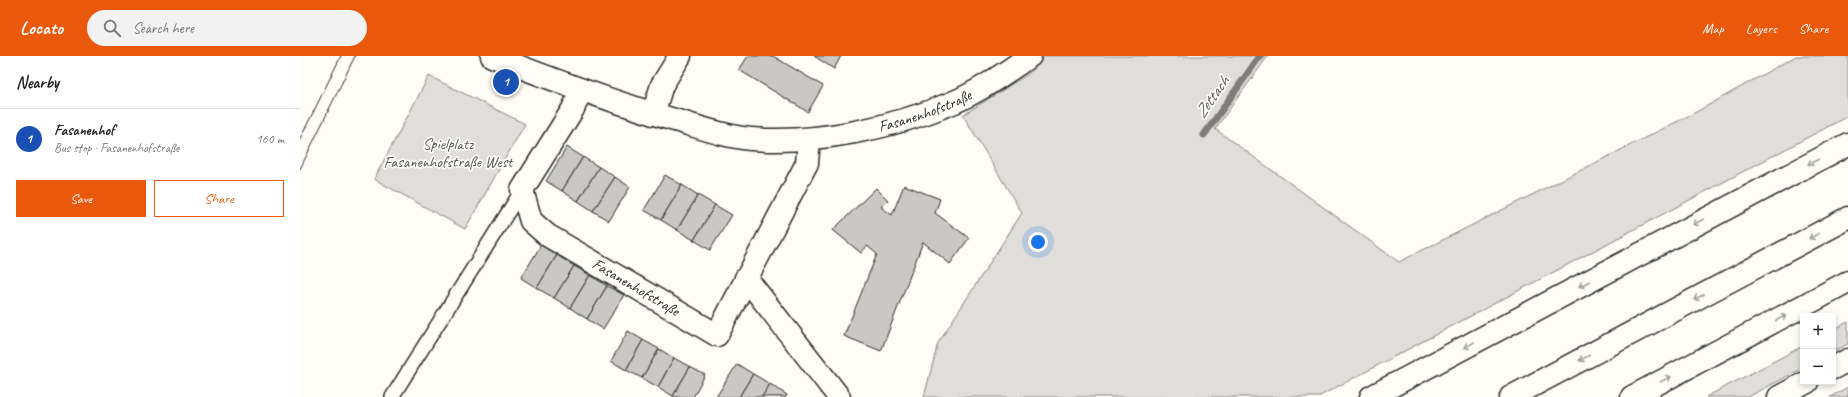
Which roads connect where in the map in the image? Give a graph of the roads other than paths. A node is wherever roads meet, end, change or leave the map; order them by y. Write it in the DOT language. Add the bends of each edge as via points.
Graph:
graph roads {
  1 [pos="492,56"];
  2 [pos="680,56"];
  3 [pos="1030,56"];
  4 [pos="581,90"];
  5 [pos="653,114"];
  6 [pos="809,138"];
  7 [pos="1848,144"];
  8 [pos="522,190"];
  9 [pos="1848,218"];
  10 [pos="746,278"];
  11 [pos="1848,282"];
  12 [pos="1848,360"];
  13 [pos="1836,366"];
  14 [pos="1801,385"];
  15 [pos="392,397"];
  16 [pos="839,397"];
  17 [pos="1371,397"];
  18 [pos="1511,397"];
  19 [pos="1632,397"];
  20 [pos="1779,397"];
  1 -- 4 [label="main road, Fasanenhofstraße"];
  2 -- 5 [label="main road" via="662,85"];
  3 -- 6 [label="main road, Fasanenhofstraße" via="992,82 953,103 898,122 843,134"];
  4 -- 5 [label="main road, Fasanenhofstraße"];
  4 -- 8 [label="main road" via="573,109"];
  5 -- 6 [label="main road, Fasanenhofstraße" via="714,132 750,139"];
  6 -- 10 [label="main road, Fasanenhofstraße" via="807,163"];
  7 -- 17 [label="main road, one-way"];
  8 -- 10 [label="main road, Fasanenhofstraße" via="530,221 547,235 717,335"];
  8 -- 15 [label="lane"];
  9 -- 18 [label="main road, one-way"];
  10 -- 16 [label="main road"];
  19 -- 11 [label="main road, one-way"];
  12 -- 13 [label="main road"];
  14 -- 20 [label="main road"];
}
